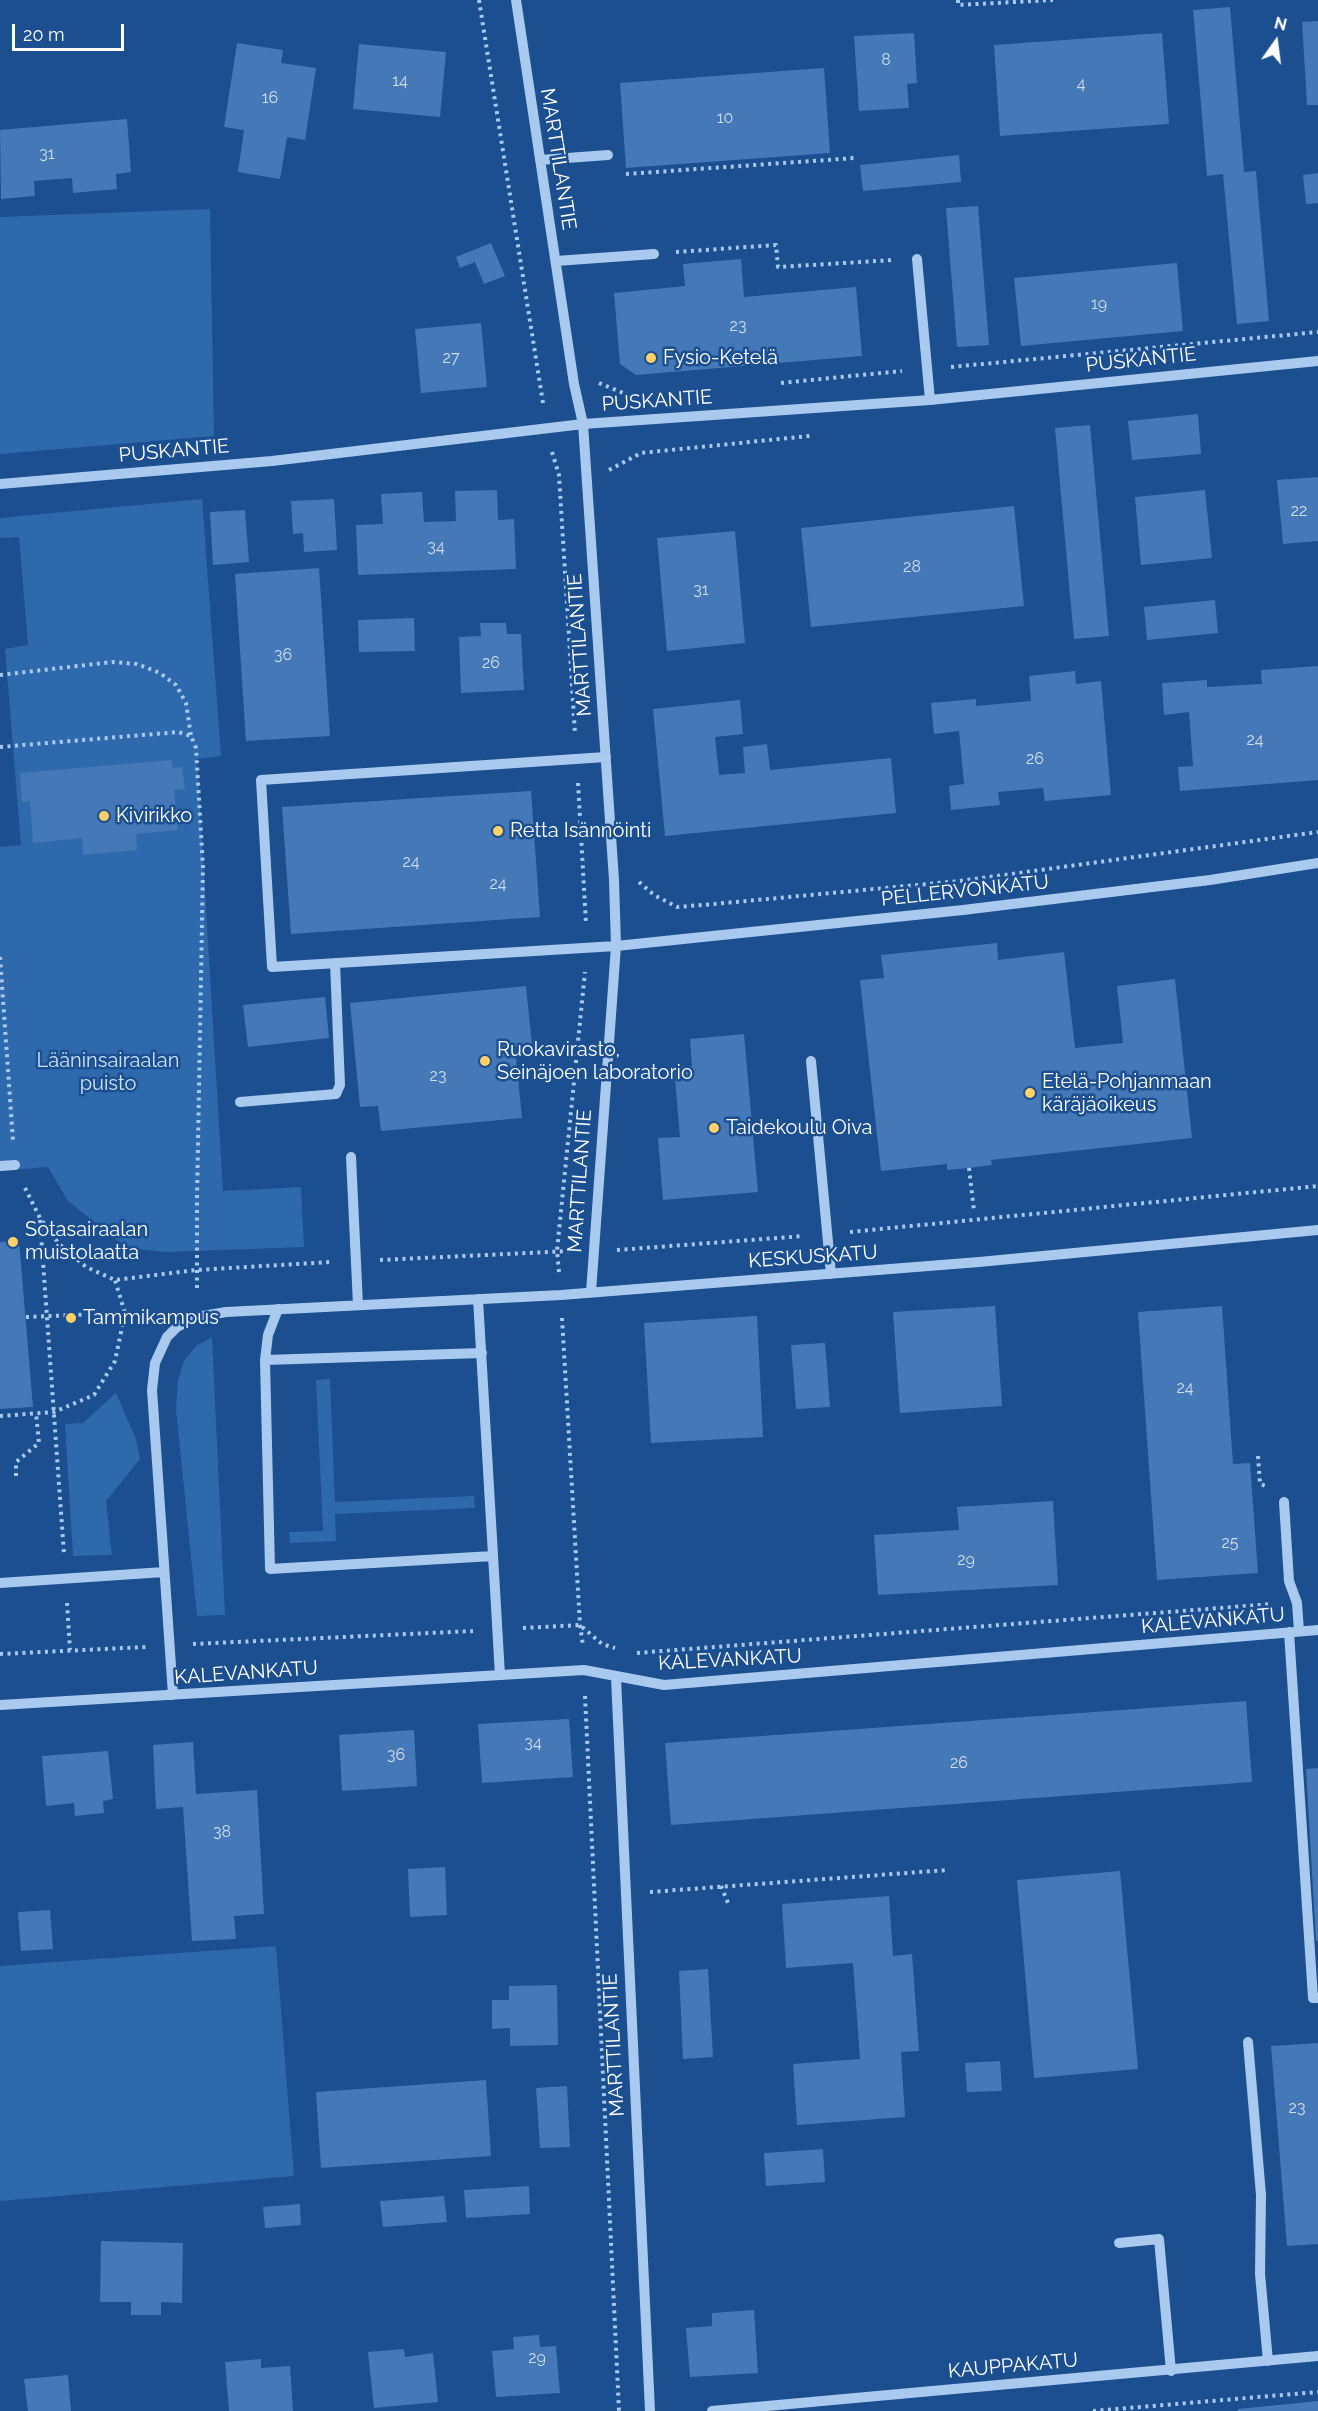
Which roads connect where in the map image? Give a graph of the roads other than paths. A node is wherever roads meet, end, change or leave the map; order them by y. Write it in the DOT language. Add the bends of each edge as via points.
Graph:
graph roads {
  1 [pos="516,0"];
  2 [pos="608,155"];
  3 [pos="540,160"];
  4 [pos="654,254"];
  5 [pos="917,259"];
  6 [pos="556,261"];
  7 [pos="1318,361"];
  8 [pos="930,400"];
  9 [pos="583,424"];
  10 [pos="0,484"];
  11 [pos="606,757"];
  12 [pos="1318,863"];
  13 [pos="616,946"];
  14 [pos="335,963"];
  15 [pos="811,1061"];
  16 [pos="240,1102"];
  17 [pos="351,1157"];
  18 [pos="15,1165"];
  19 [pos="0,1166"];
  20 [pos="1318,1230"];
  21 [pos="831,1274"];
  22 [pos="591,1292"];
  23 [pos="478,1299"];
  24 [pos="358,1305"];
  25 [pos="278,1309"];
  26 [pos="482,1353"];
  27 [pos="265,1360"];
  28 [pos="1284,1502"];
  29 [pos="493,1556"];
  30 [pos="165,1572"];
  31 [pos="0,1583"];
  32 [pos="1318,1630"];
  33 [pos="1294,1632"];
  34 [pos="500,1675"];
  35 [pos="616,1678"];
  36 [pos="173,1695"];
  37 [pos="0,1705"];
  38 [pos="1318,1998"];
  39 [pos="1248,2042"];
  40 [pos="1119,2243"];
  41 [pos="1318,2356"];
  42 [pos="1268,2361"];
  43 [pos="1171,2370"];
  44 [pos="650,2411"];
  45 [pos="712,2411"];
  1 -- 3 [label="street, MARTTILANTIE"];
  2 -- 3 [label="street"];
  3 -- 6 [label="street, MARTTILANTIE"];
  4 -- 6 [label="street"];
  5 -- 8 [label="street"];
  6 -- 9 [label="street, MARTTILANTIE"];
  7 -- 8 [label="street, PUSKANTIE"];
  8 -- 9 [label="street, PUSKANTIE"];
  9 -- 10 [label="street, PUSKANTIE" via="272,461"];
  9 -- 11 [label="street, MARTTILANTIE"];
  11 -- 13 [label="street, MARTTILANTIE"];
  11 -- 14 [label="street, PELLERVONKATU" via="261,780 272,967"];
  12 -- 13 [label="street, PELLERVONKATU" via="974,908"];
  13 -- 14 [label="street, PELLERVONKATU"];
  13 -- 22 [label="street, MARTTILANTIE"];
  14 -- 16 [label="street" via="340,1085 336,1094"];
  15 -- 21 [label="street"];
  17 -- 24 [label="street"];
  18 -- 19 [label="street"];
  20 -- 21 [label="street, KESKUSKATU"];
  21 -- 22 [label="street, KESKUSKATU"];
  22 -- 23 [label="street, KESKUSKATU"];
  23 -- 24 [label="street, KESKUSKATU"];
  23 -- 26 [label="street"];
  24 -- 25 [label="street, KESKUSKATU"];
  25 -- 27 [label="street" via="268,1335"];
  25 -- 30 [label="street, KESKUSKATU" via="197,1317 167,1337 155,1363 152,1390"];
  26 -- 27 [label="street"];
  26 -- 29 [label="street"];
  27 -- 29 [label="street" via="270,1569"];
  28 -- 33 [label="street" via="1289,1581 1297,1603"];
  29 -- 34 [label="street"];
  30 -- 31 [label="street"];
  30 -- 36 [label="street, KESKUSKATU"];
  32 -- 33 [label="street, KALEVANKATU"];
  33 -- 35 [label="street, KALEVANKATU" via="664,1685"];
  33 -- 38 [label="street" via="1313,1998"];
  34 -- 35 [label="street, KALEVANKATU" via="584,1670"];
  34 -- 36 [label="street, KALEVANKATU"];
  35 -- 44 [label="street, MARTTILANTIE"];
  36 -- 37 [label="street, KALEVANKATU"];
  39 -- 42 [label="street" via="1261,2194 1260,2274"];
  40 -- 43 [label="street" via="1159,2239"];
  41 -- 42 [label="street, KAUPPAKATU"];
  42 -- 43 [label="street, KAUPPAKATU"];
  43 -- 45 [label="street, KAUPPAKATU"];
}
